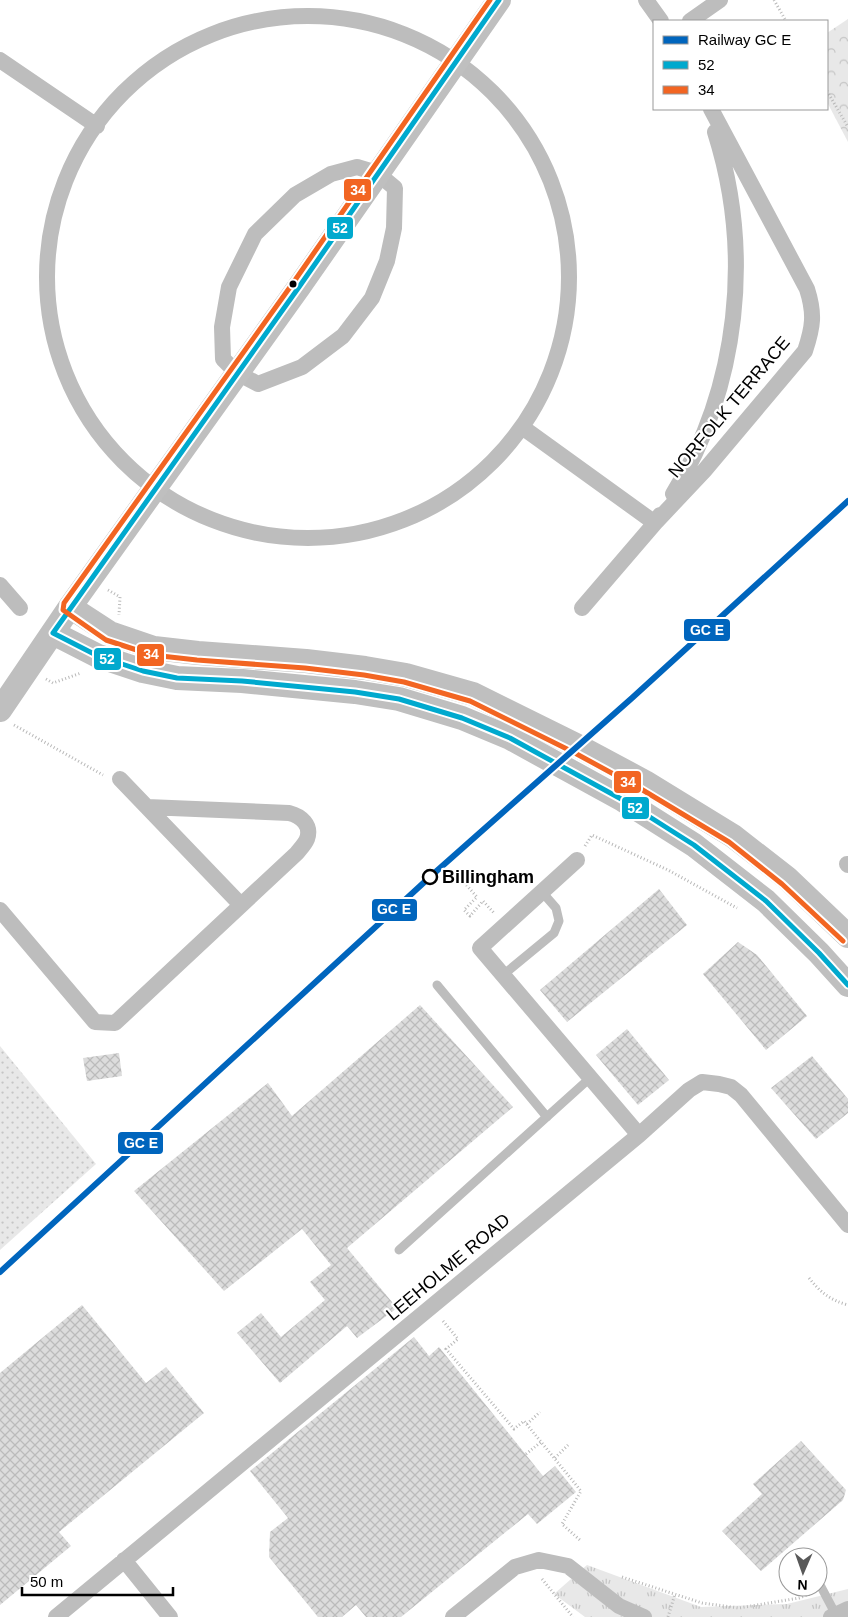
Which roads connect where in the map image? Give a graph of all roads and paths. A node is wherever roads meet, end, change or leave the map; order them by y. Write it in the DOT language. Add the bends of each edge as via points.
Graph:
graph roads {
  1 [pos="499,0"];
  2 [pos="646,0"];
  3 [pos="720,0"];
  4 [pos="774,0"];
  5 [pos="660,20"];
  6 [pos="691,20"];
  7 [pos="785,20"];
  8 [pos="0,60"];
  9 [pos="455,63"];
  10 [pos="828,92"];
  11 [pos="709,110"];
  12 [pos="710,110"];
  13 [pos="97,126"];
  14 [pos="848,127"];
  15 [pos="377,173"];
  16 [pos="237,373"];
  17 [pos="522,427"];
  18 [pos="155,490"];
  19 [pos="655,523"];
  20 [pos="0,585"];
  21 [pos="70,607"];
  22 [pos="20,608"];
  23 [pos="582,608"];
  24 [pos="53,633"];
  25 [pos="4,716"];
  26 [pos="120,779"];
  27 [pos="147,807"];
  28 [pos="592,835"];
  29 [pos="577,860"];
  30 [pos="445,880"];
  31 [pos="542,892"];
  32 [pos="483,901"];
  33 [pos="241,905"];
  34 [pos="739,909"];
  35 [pos="0,910"];
  36 [pos="848,936"];
  37 [pos="503,975"];
  38 [pos="437,985"];
  39 [pos="848,985"];
  40 [pos="590,1078"];
  41 [pos="547,1117"];
  42 [pos="638,1135"];
  43 [pos="848,1225"];
  44 [pos="399,1250"];
  45 [pos="808,1278"];
  46 [pos="848,1304"];
  47 [pos="431,1307"];
  48 [pos="540,1412"];
  49 [pos="527,1424"];
  50 [pos="541,1442"];
  51 [pos="568,1446"];
  52 [pos="526,1454"];
  53 [pos="555,1458"];
  54 [pos="581,1542"];
  55 [pos="124,1560"];
  56 [pos="540,1560"];
  57 [pos="622,1576"];
  58 [pos="675,1594"];
  59 [pos="801,1597"];
  60 [pos="828,1597"];
  61 [pos="839,1614"];
  62 [pos="56,1617"];
  63 [pos="170,1617"];
  64 [pos="453,1617"];
  65 [pos="573,1617"];
  66 [pos="644,1617"];
  67 [pos="668,1617"];
  1 -- 9 [label="street"];
  2 -- 5 [label="street"];
  3 -- 6 [label="street"];
  4 -- 7 [label="path"];
  8 -- 13 [label="street"];
  9 -- 13 [label="street" via="430,46 368,23 323,14 270,16 218,30 166,55 125,89"];
  9 -- 15 [label="street"];
  9 -- 17 [label="street" via="487,86 517,118 537,150 562,221 568,259 568,298 560,340 550,372"];
  10 -- 14 [label="path"];
  11 -- 19 [label="street" via="731,202 736,264 735,311 715,405 685,474"];
  12 -- 19 [label="street, NORFOLK TERRACE" via="807,289 812,306 812,328 805,351 704,471"];
  13 -- 18 [label="street" via="76,159 57,206 47,272 52,325 72,384 100,433"];
  15 -- 16 [label="street"];
  15 -- 16 [label="street" via="357,167 331,174 295,195 255,234 229,287 222,327 223,359"];
  15 -- 16 [label="street" via="395,188 394,228 387,261 372,298 343,336 302,367 258,384"];
  16 -- 18 [label="street"];
  17 -- 18 [label="street" via="499,454 462,486 406,520 368,532 327,537 282,537 243,531 208,521"];
  17 -- 19 [label="street"];
  18 -- 21 [label="street"];
  19 -- 23 [label="street"];
  20 -- 22 [label="street"];
  21 -- 24 [label="street"];
  21 -- 36 [label="street" via="110,632 154,648 365,668 406,675 473,694 645,782 732,836 787,878"];
  24 -- 25 [label="street"];
  24 -- 39 [label="street" via="98,656 144,671 177,678 355,692 399,700 462,718 510,738 623,800 694,845 766,901"];
  25 -- 26 [label="path" via="107,778"];
  26 -- 27 [label="street"];
  27 -- 33 [label="street"];
  27 -- 33 [label="street" via="300,816 307,824 307,838 298,853"];
  28 -- 34 [label="path" via="668,870"];
  29 -- 31 [label="street"];
  30 -- 32 [label="path" via="454,871 477,897 464,910 470,916"];
  31 -- 37 [label="lane" via="556,908 559,921 554,933"];
  31 -- 37 [label="street" via="480,948"];
  33 -- 35 [label="street" via="115,1023 95,1022"];
  37 -- 40 [label="street"];
  38 -- 41 [label="lane"];
  40 -- 41 [label="lane"];
  40 -- 42 [label="street"];
  41 -- 44 [label="lane"];
  42 -- 43 [label="street, LEEHOLME ROAD" via="702,1082 731,1087"];
  42 -- 47 [label="street, LEEHOLME ROAD"];
  45 -- 46 [label="path" via="834,1301"];
  47 -- 49 [label="path" via="458,1339 446,1349 514,1430 524,1421"];
  47 -- 55 [label="street, LEEHOLME ROAD"];
  48 -- 49 [label="path"];
  49 -- 50 [label="path"];
  50 -- 52 [label="path"];
  50 -- 53 [label="path"];
  51 -- 53 [label="path"];
  53 -- 54 [label="path" via="581,1491 562,1524"];
  55 -- 62 [label="street, LEEHOLME ROAD"];
  55 -- 63 [label="street"];
  56 -- 64 [label="street" via="515,1567"];
  56 -- 65 [label="path" via="537,1573"];
  56 -- 66 [label="street" via="568,1566 619,1606"];
  57 -- 58 [label="path"];
  58 -- 59 [label="path" via="702,1603 739,1608"];
  58 -- 67 [label="path"];
  60 -- 61 [label="lane"];
}
